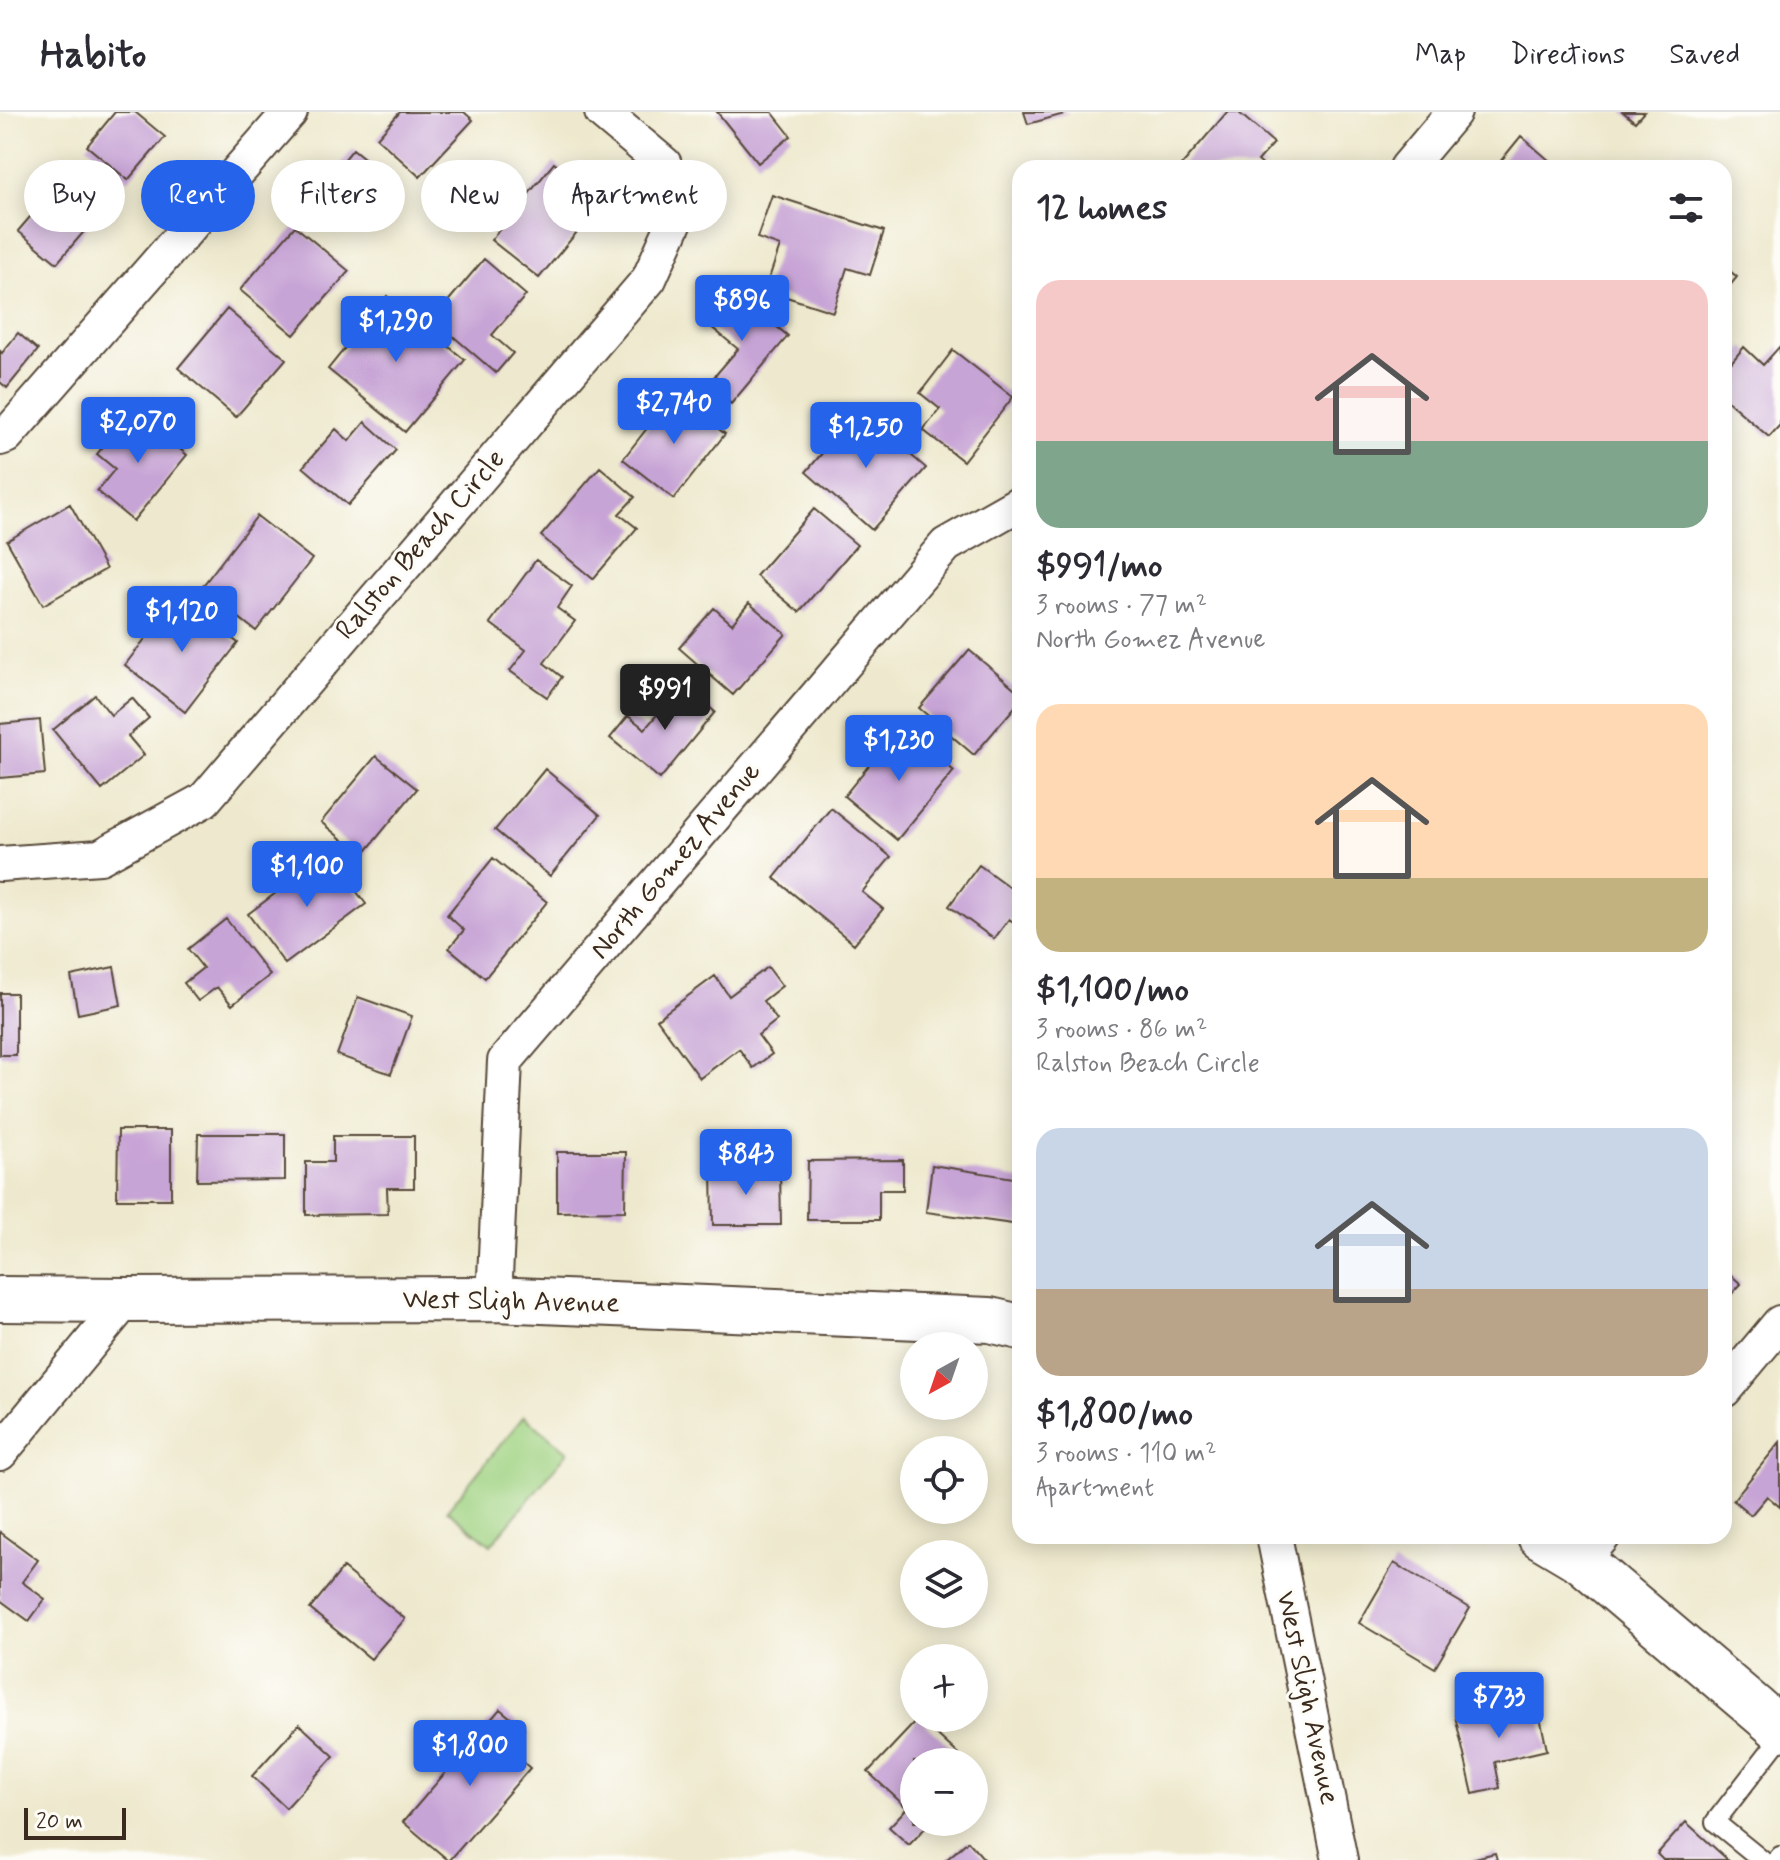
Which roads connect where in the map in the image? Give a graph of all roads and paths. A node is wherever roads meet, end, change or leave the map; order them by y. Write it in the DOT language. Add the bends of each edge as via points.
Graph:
graph roads {
  1 [pos="290,112"];
  2 [pos="602,112"];
  3 [pos="1454,112"];
  4 [pos="1414,160"];
  5 [pos="0,438"];
  6 [pos="1012,508"];
  7 [pos="0,864"];
  8 [pos="0,1299"];
  9 [pos="494,1299"];
  10 [pos="126,1300"];
  11 [pos="1780,1323"];
  12 [pos="1012,1325"];
  13 [pos="1732,1380"];
  14 [pos="0,1453"];
  15 [pos="1276,1544"];
  16 [pos="1572,1544"];
  17 [pos="1592,1549"];
  18 [pos="1780,1729"];
  19 [pos="1780,1738"];
  20 [pos="1340,1860"];
  21 [pos="1762,1860"];
  1 -- 5 [label="street"];
  2 -- 7 [label="street, Ralston Beach Circle" via="664,164 675,221 649,279 204,800 100,857"];
  3 -- 4 [label="street"];
  6 -- 9 [label="street, North Gomez Avenue" via="946,545 505,1061"];
  8 -- 10 [label="main road, West Sligh Avenue"];
  9 -- 10 [label="main road, West Sligh Avenue"];
  9 -- 12 [label="main road, West Sligh Avenue" via="990,1320"];
  10 -- 14 [label="street"];
  11 -- 13 [label="street"];
  15 -- 20 [label="street, West Sligh Avenue"];
  16 -- 17 [label="main road"];
  17 -- 18 [label="main road"];
  19 -- 21 [label="lane" via="1715,1822"];
}
